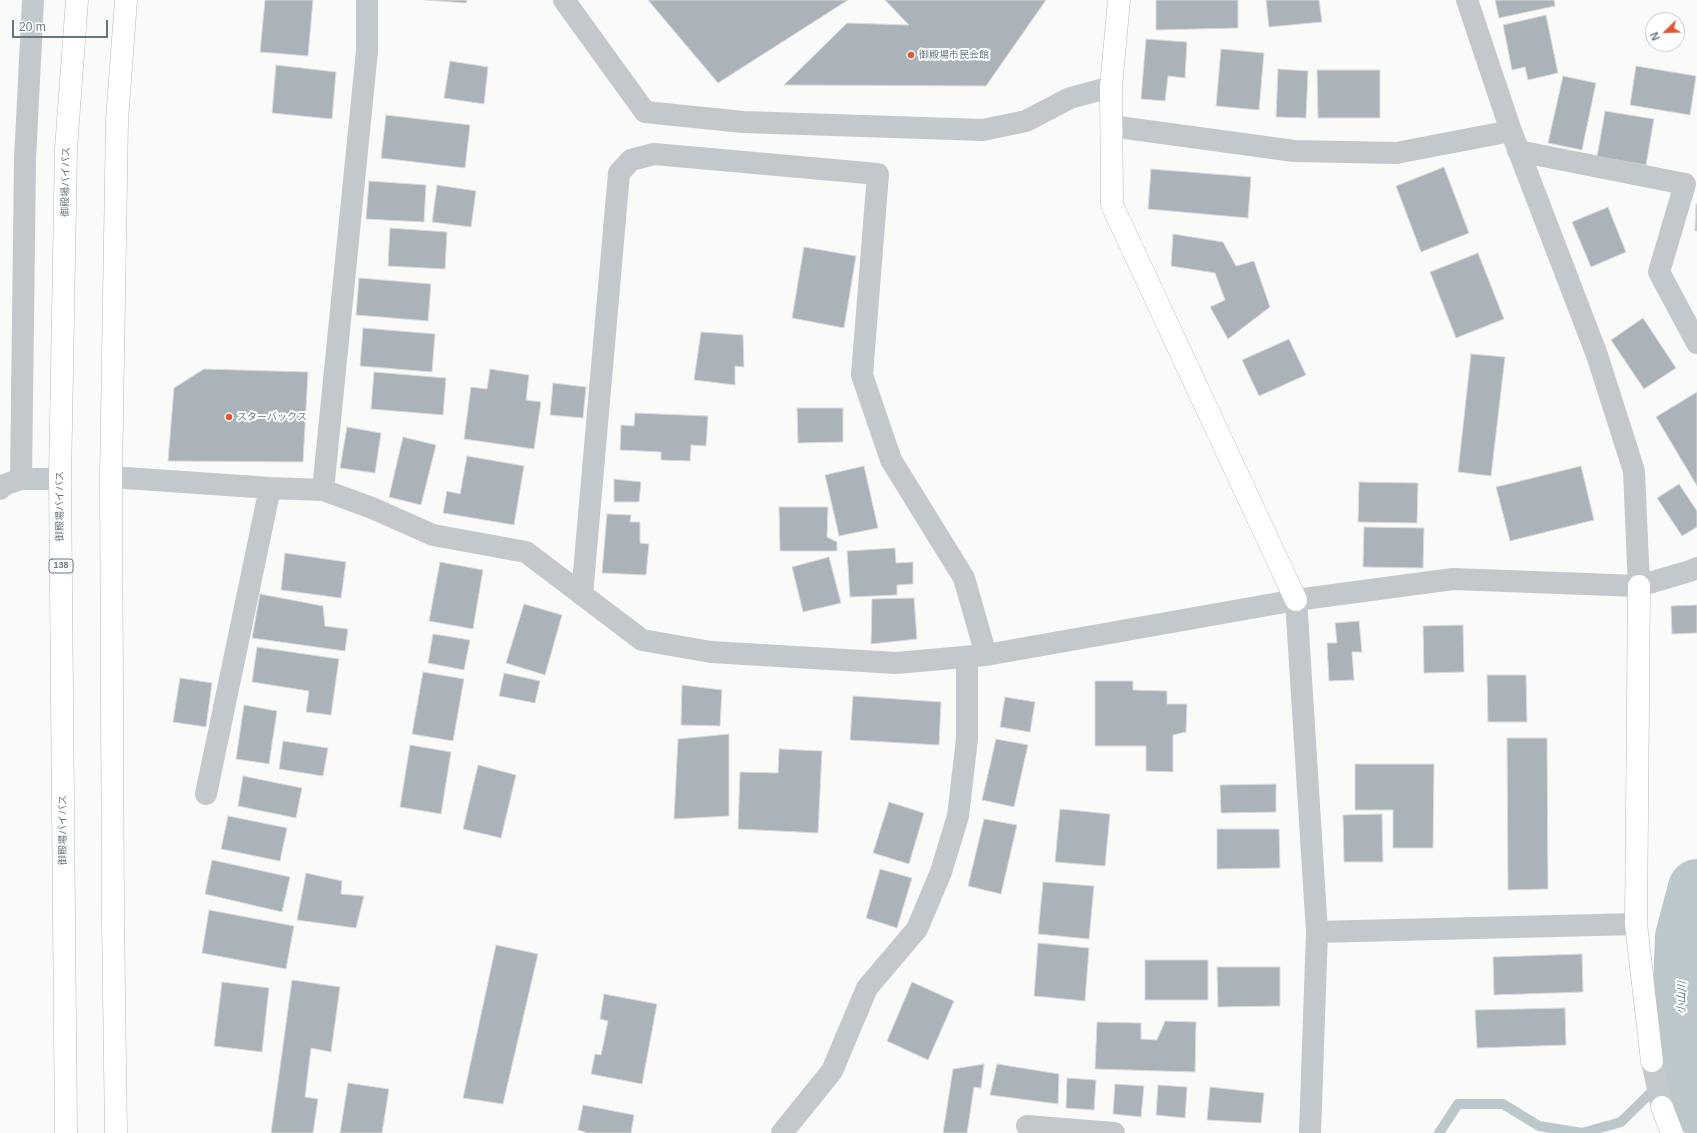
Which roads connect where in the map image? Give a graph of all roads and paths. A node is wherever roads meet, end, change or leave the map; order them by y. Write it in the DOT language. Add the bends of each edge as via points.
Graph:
graph roads {
  1 [pos="33,0"];
  2 [pos="77,0"];
  3 [pos="126,0"];
  4 [pos="367,0"];
  5 [pos="564,0"];
  6 [pos="1119,0"];
  7 [pos="1467,0"];
  8 [pos="1111,87"];
  9 [pos="1111,126"];
  10 [pos="1511,130"];
  11 [pos="1518,151"];
  12 [pos="1697,343"];
  13 [pos="111,478"];
  14 [pos="21,479"];
  15 [pos="60,479"];
  16 [pos="270,488"];
  17 [pos="0,489"];
  18 [pos="323,490"];
  19 [pos="1697,568"];
  20 [pos="1639,586"];
  21 [pos="582,595"];
  22 [pos="1296,600"];
  23 [pos="976,656"];
  24 [pos="206,794"];
  25 [pos="1636,924"];
  26 [pos="1317,932"];
  27 [pos="1652,1061"];
  28 [pos="1662,1107"];
  29 [pos="1027,1126"];
  30 [pos="66,1133"];
  31 [pos="116,1133"];
  32 [pos="782,1133"];
  33 [pos="1114,1133"];
  34 [pos="1310,1133"];
  35 [pos="1672,1133"];
  1 -- 14 [label="street" via="25,160"];
  2 -- 15 [label="main road, 御殿場バイパス / 138" via="66,149"];
  3 -- 13 [label="main road" via="117,120"];
  4 -- 18 [label="street" via="367,51"];
  5 -- 8 [label="street" via="645,112 743,122 983,130 1026,121 1070,98"];
  6 -- 8 [label="main road"];
  7 -- 10 [label="street"];
  8 -- 9 [label="main road"];
  9 -- 10 [label="street" via="1294,151 1396,153"];
  9 -- 22 [label="main road" via="1112,205"];
  10 -- 11 [label="street"];
  11 -- 12 [label="street" via="1685,184 1660,272"];
  11 -- 20 [label="street" via="1596,355 1634,471"];
  13 -- 16 [label="street"];
  13 -- 31 [label="main road"];
  14 -- 15 [label="street"];
  14 -- 17 [label="street"];
  15 -- 30 [label="main road, 御殿場バイパス / 138"];
  16 -- 18 [label="street"];
  16 -- 24 [label="street"];
  18 -- 21 [label="street" via="433,535 526,552"];
  19 -- 20 [label="street"];
  20 -- 22 [label="street" via="1453,579"];
  20 -- 25 [label="main road"];
  21 -- 23 [label="street" via="642,640 711,652 896,663"];
  21 -- 23 [label="street" via="619,173 631,160 654,154 878,174 862,375 891,460 964,578"];
  22 -- 23 [label="street"];
  22 -- 26 [label="street"];
  23 -- 32 [label="street" via="958,816 942,872 917,929 868,988 832,1071"];
  25 -- 26 [label="street"];
  25 -- 27 [label="main road"];
  26 -- 34 [label="street"];
  27 -- 28 [label="street"];
  28 -- 35 [label="main road"];
  29 -- 33 [label="street"];
}
